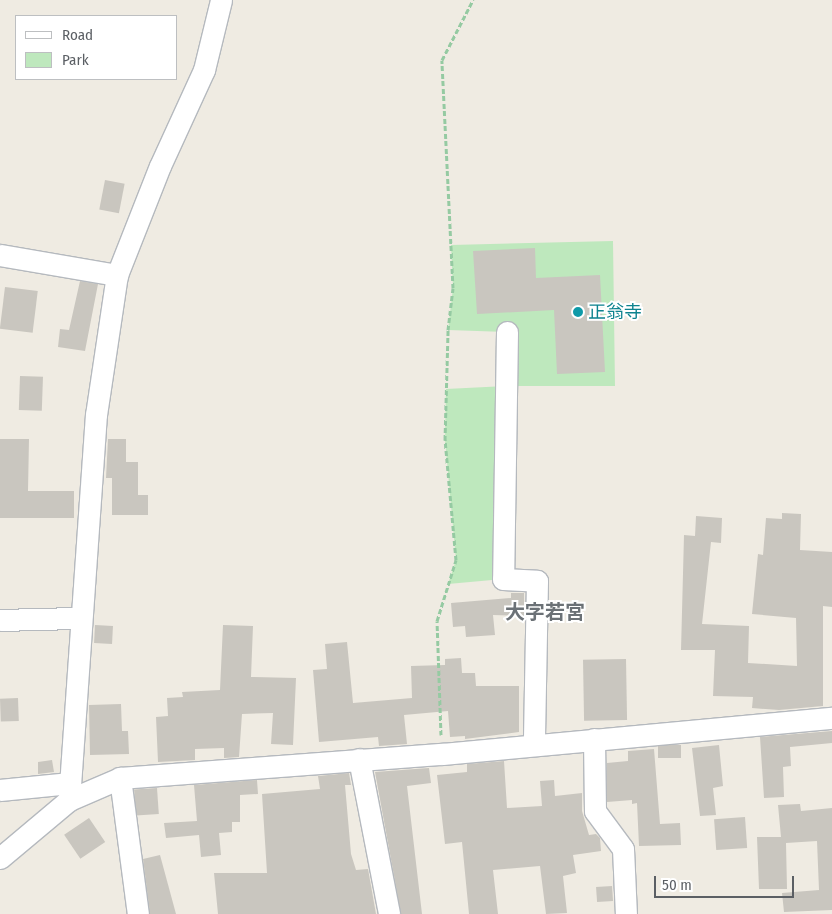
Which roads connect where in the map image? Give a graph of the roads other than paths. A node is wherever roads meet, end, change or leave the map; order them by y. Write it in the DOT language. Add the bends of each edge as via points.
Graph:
graph roads {
  1 [pos="221,0"];
  2 [pos="0,255"];
  3 [pos="117,274"];
  4 [pos="506,332"];
  5 [pos="79,618"];
  6 [pos="0,620"];
  7 [pos="832,718"];
  8 [pos="594,739"];
  9 [pos="534,744"];
  10 [pos="359,759"];
  11 [pos="120,778"];
  12 [pos="0,790"];
  13 [pos="70,791"];
  14 [pos="0,858"];
  15 [pos="138,914"];
  16 [pos="389,914"];
  17 [pos="626,914"];
  1 -- 3 [label="street" via="204,70 160,166"];
  2 -- 3 [label="street"];
  3 -- 5 [label="street" via="96,414"];
  4 -- 9 [label="street" via="503,579 537,581"];
  5 -- 6 [label="street"];
  5 -- 13 [label="street"];
  7 -- 8 [label="street"];
  8 -- 9 [label="street"];
  8 -- 17 [label="street" via="595,811 624,849"];
  9 -- 10 [label="street"];
  10 -- 11 [label="street"];
  10 -- 16 [label="street"];
  11 -- 13 [label="street"];
  11 -- 15 [label="street"];
  12 -- 13 [label="street"];
  13 -- 14 [label="street"];
}
